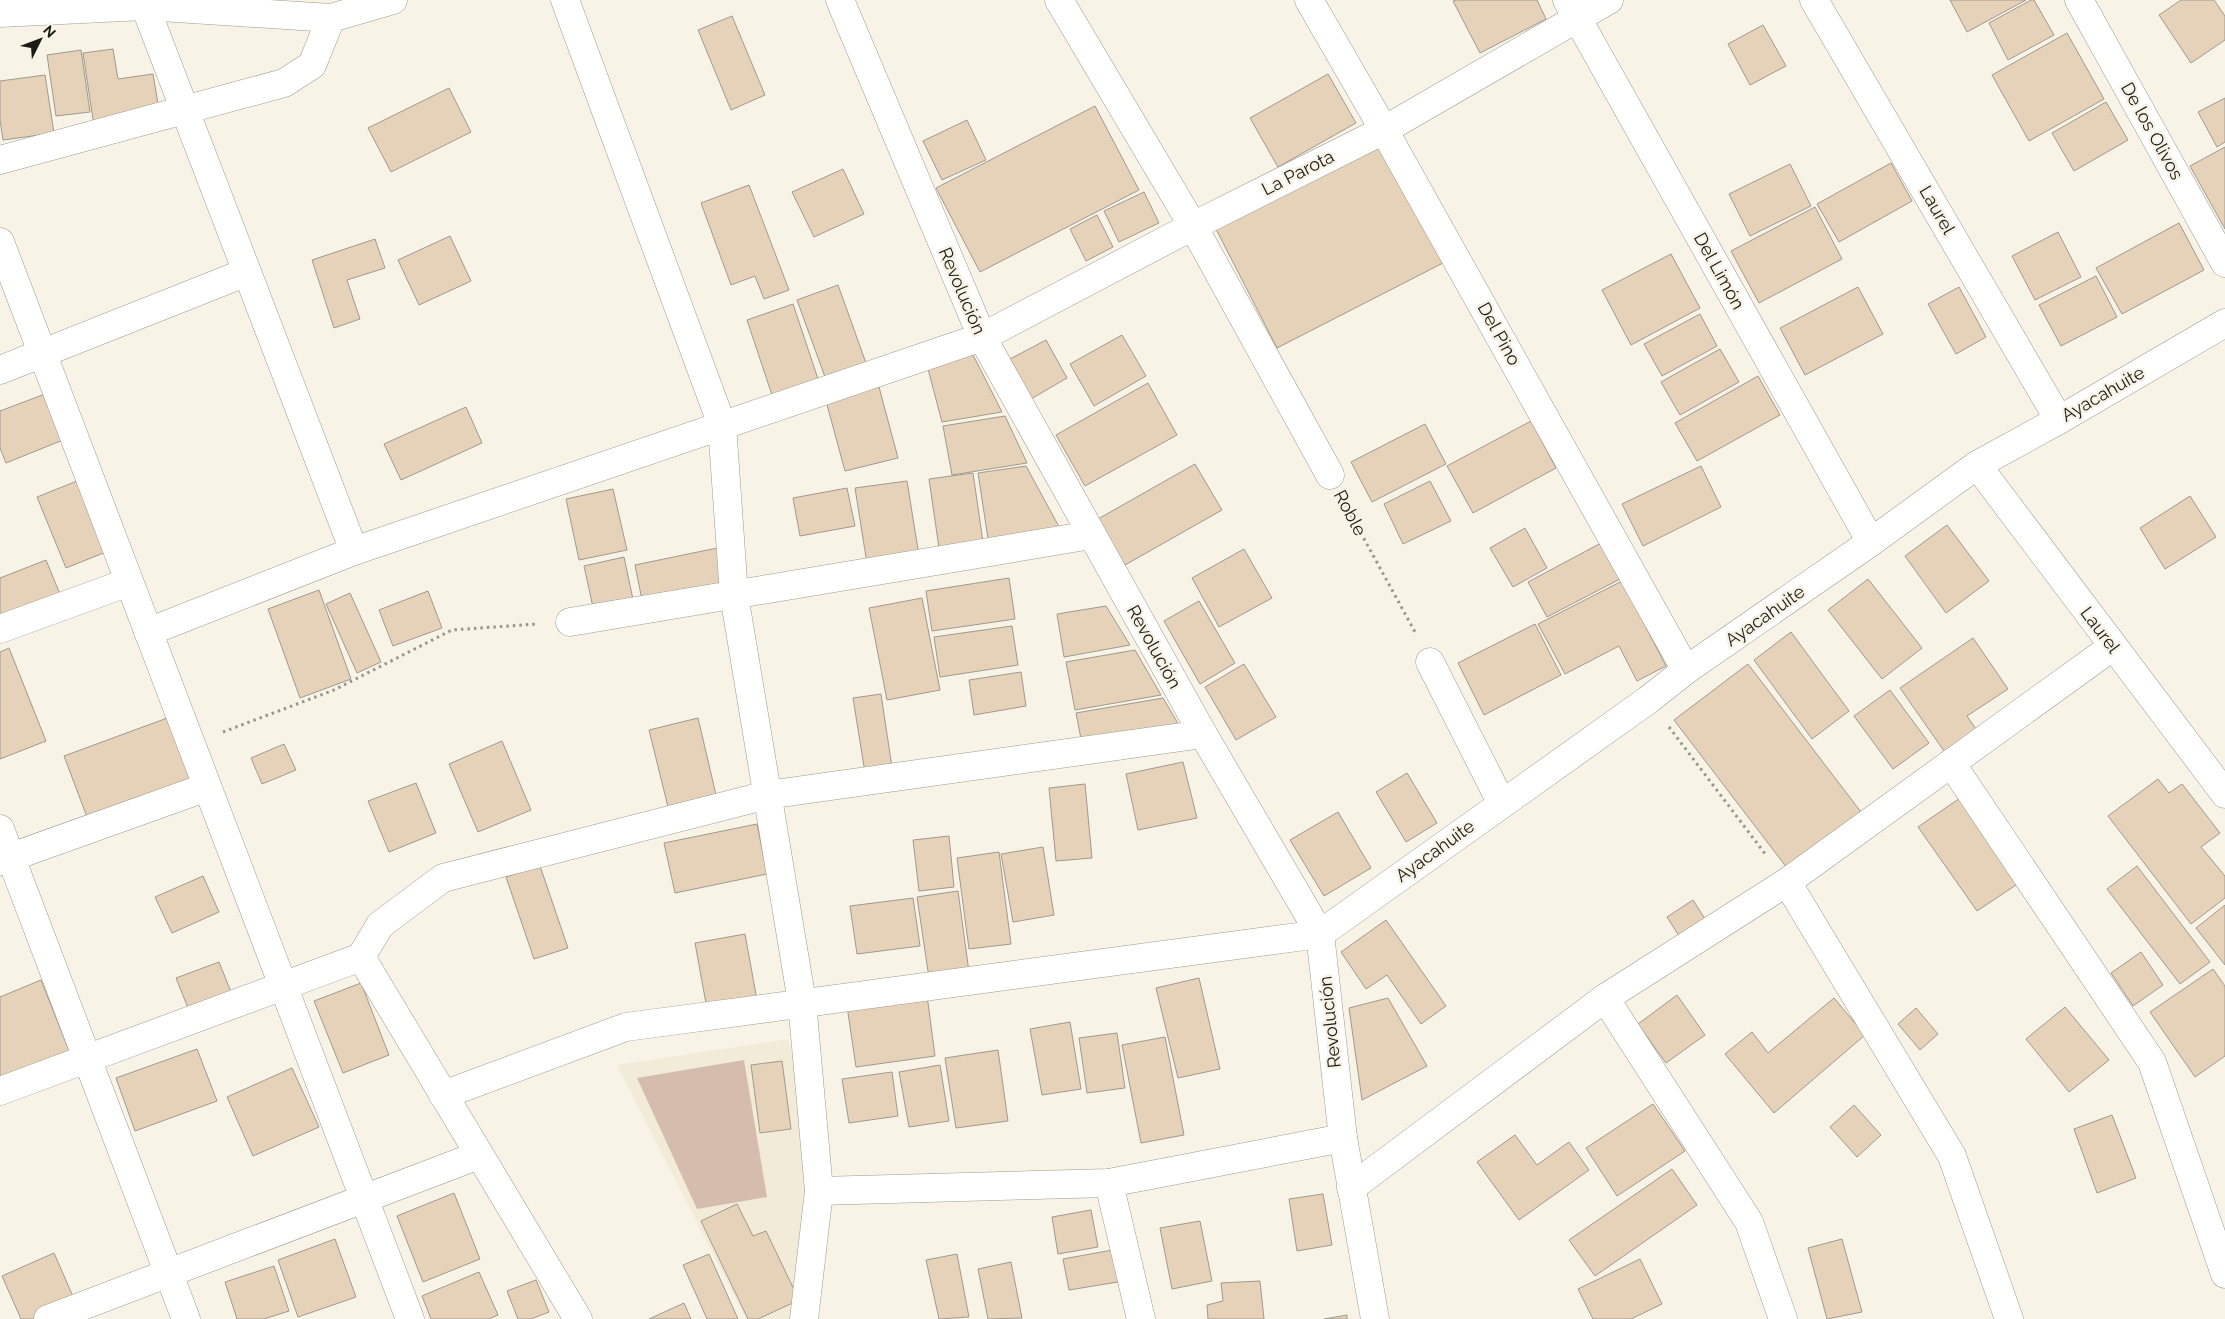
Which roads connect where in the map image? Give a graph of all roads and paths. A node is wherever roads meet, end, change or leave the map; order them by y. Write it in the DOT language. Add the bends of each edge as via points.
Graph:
graph roads {
  1 [pos="393,0"];
  2 [pos="565,0"];
  3 [pos="840,0"];
  4 [pos="1059,0"];
  5 [pos="1309,0"];
  6 [pos="1609,0"];
  7 [pos="1814,0"];
  8 [pos="2079,0"];
  9 [pos="145,6"];
  10 [pos="1572,10"];
  11 [pos="0,14"];
  12 [pos="331,18"];
  13 [pos="185,109"];
  14 [pos="1384,130"];
  15 [pos="0,160"];
  16 [pos="1193,226"];
  17 [pos="0,242"];
  18 [pos="2225,263"];
  19 [pos="247,272"];
  20 [pos="2225,322"];
  21 [pos="982,337"];
  22 [pos="42,354"];
  23 [pos="0,370"];
  24 [pos="2059,420"];
  25 [pos="722,426"];
  26 [pos="1977,465"];
  27 [pos="1330,475"];
  28 [pos="1091,535"];
  29 [pos="1871,542"];
  30 [pos="354,551"];
  31 [pos="129,582"];
  32 [pos="734,595"];
  33 [pos="570,622"];
  34 [pos="0,629"];
  35 [pos="148,632"];
  36 [pos="2112,647"];
  37 [pos="1430,662"];
  38 [pos="1686,670"];
  39 [pos="1648,700"];
  40 [pos="1203,734"];
  41 [pos="191,744"];
  42 [pos="1951,763"];
  43 [pos="207,787"];
  44 [pos="2225,794"];
  45 [pos="767,795"];
  46 [pos="1502,804"];
  47 [pos="0,829"];
  48 [pos="5,859"];
  49 [pos="1786,882"];
  50 [pos="1320,934"];
  51 [pos="361,957"];
  52 [pos="284,988"];
  53 [pos="1605,998"];
  54 [pos="802,1002"];
  55 [pos="87,1059"];
  56 [pos="0,1091"];
  57 [pos="443,1095"];
  58 [pos="1343,1138"];
  59 [pos="479,1155"];
  60 [pos="1109,1183"];
  61 [pos="1351,1188"];
  62 [pos="819,1192"];
  63 [pos="364,1199"];
  64 [pos="169,1273"];
  65 [pos="2225,1274"];
  66 [pos="48,1319"];
  67 [pos="186,1319"];
  68 [pos="410,1319"];
  69 [pos="578,1319"];
  70 [pos="804,1319"];
  71 [pos="1141,1319"];
  72 [pos="1374,1319"];
  73 [pos="1783,1319"];
  74 [pos="2009,1319"];
  1 -- 12 [label="street"];
  2 -- 25 [label="street"];
  3 -- 21 [label="street, Revolución"];
  4 -- 16 [label="street, Roble"];
  5 -- 14 [label="street, Del Pino"];
  6 -- 10 [label="street, La Parota"];
  7 -- 24 [label="street, Laurel"];
  8 -- 18 [label="street, De los Olivos"];
  9 -- 11 [label="street"];
  9 -- 12 [label="street"];
  9 -- 13 [label="street"];
  10 -- 14 [label="street, La Parota"];
  10 -- 29 [label="street, Del Limón"];
  12 -- 13 [label="street" via="312,65 284,84"];
  13 -- 15 [label="street"];
  13 -- 19 [label="street"];
  14 -- 16 [label="street, La Parota"];
  14 -- 38 [label="street, Del Pino"];
  16 -- 21 [label="street, La Parota"];
  16 -- 27 [label="street, Roble"];
  17 -- 22 [label="street"];
  19 -- 22 [label="street"];
  19 -- 30 [label="street"];
  20 -- 24 [label="street, Ayacahuite"];
  21 -- 25 [label="street, La Parota"];
  21 -- 28 [label="street, Revolución"];
  22 -- 23 [label="street"];
  22 -- 31 [label="street"];
  24 -- 26 [label="street, Ayacahuite"];
  25 -- 30 [label="street, La Parota"];
  25 -- 32 [label="street"];
  26 -- 29 [label="street, Ayacahuite"];
  26 -- 36 [label="street, Laurel"];
  27 -- 37 [label="path, Roble"];
  28 -- 32 [label="street"];
  28 -- 40 [label="street, Revolución"];
  29 -- 38 [label="street, Ayacahuite"];
  30 -- 35 [label="street, La Parota"];
  31 -- 34 [label="street"];
  31 -- 35 [label="street"];
  32 -- 33 [label="street"];
  32 -- 45 [label="street"];
  33 -- 41 [label="path" via="452,630 334,690"];
  35 -- 41 [label="street"];
  36 -- 42 [label="street"];
  36 -- 44 [label="street, Laurel"];
  37 -- 46 [label="street"];
  38 -- 39 [label="street, Ayacahuite"];
  39 -- 46 [label="street, Ayacahuite"];
  39 -- 49 [label="path"];
  40 -- 45 [label="street"];
  40 -- 50 [label="street, Revolución"];
  41 -- 43 [label="street"];
  42 -- 49 [label="street"];
  42 -- 65 [label="street" via="2152,1062"];
  43 -- 48 [label="street"];
  43 -- 52 [label="street"];
  45 -- 51 [label="street" via="443,878 380,925"];
  45 -- 54 [label="street"];
  46 -- 50 [label="street, Ayacahuite"];
  47 -- 48 [label="street"];
  48 -- 55 [label="street"];
  49 -- 53 [label="street"];
  49 -- 74 [label="street" via="1952,1156"];
  50 -- 54 [label="street"];
  50 -- 58 [label="street, Revolución"];
  51 -- 52 [label="street"];
  51 -- 57 [label="street"];
  52 -- 55 [label="street"];
  52 -- 63 [label="street"];
  53 -- 61 [label="street"];
  53 -- 73 [label="street" via="1749,1222"];
  54 -- 57 [label="street" via="626,1027"];
  54 -- 62 [label="street"];
  55 -- 56 [label="street"];
  55 -- 64 [label="street"];
  57 -- 59 [label="street"];
  58 -- 60 [label="street"];
  58 -- 61 [label="street, Revolución"];
  59 -- 63 [label="street"];
  59 -- 69 [label="street"];
  60 -- 62 [label="street"];
  60 -- 71 [label="street"];
  61 -- 72 [label="street, Revolución"];
  62 -- 70 [label="street"];
  63 -- 64 [label="street"];
  63 -- 68 [label="street"];
  64 -- 66 [label="street"];
  64 -- 67 [label="street"];
}
